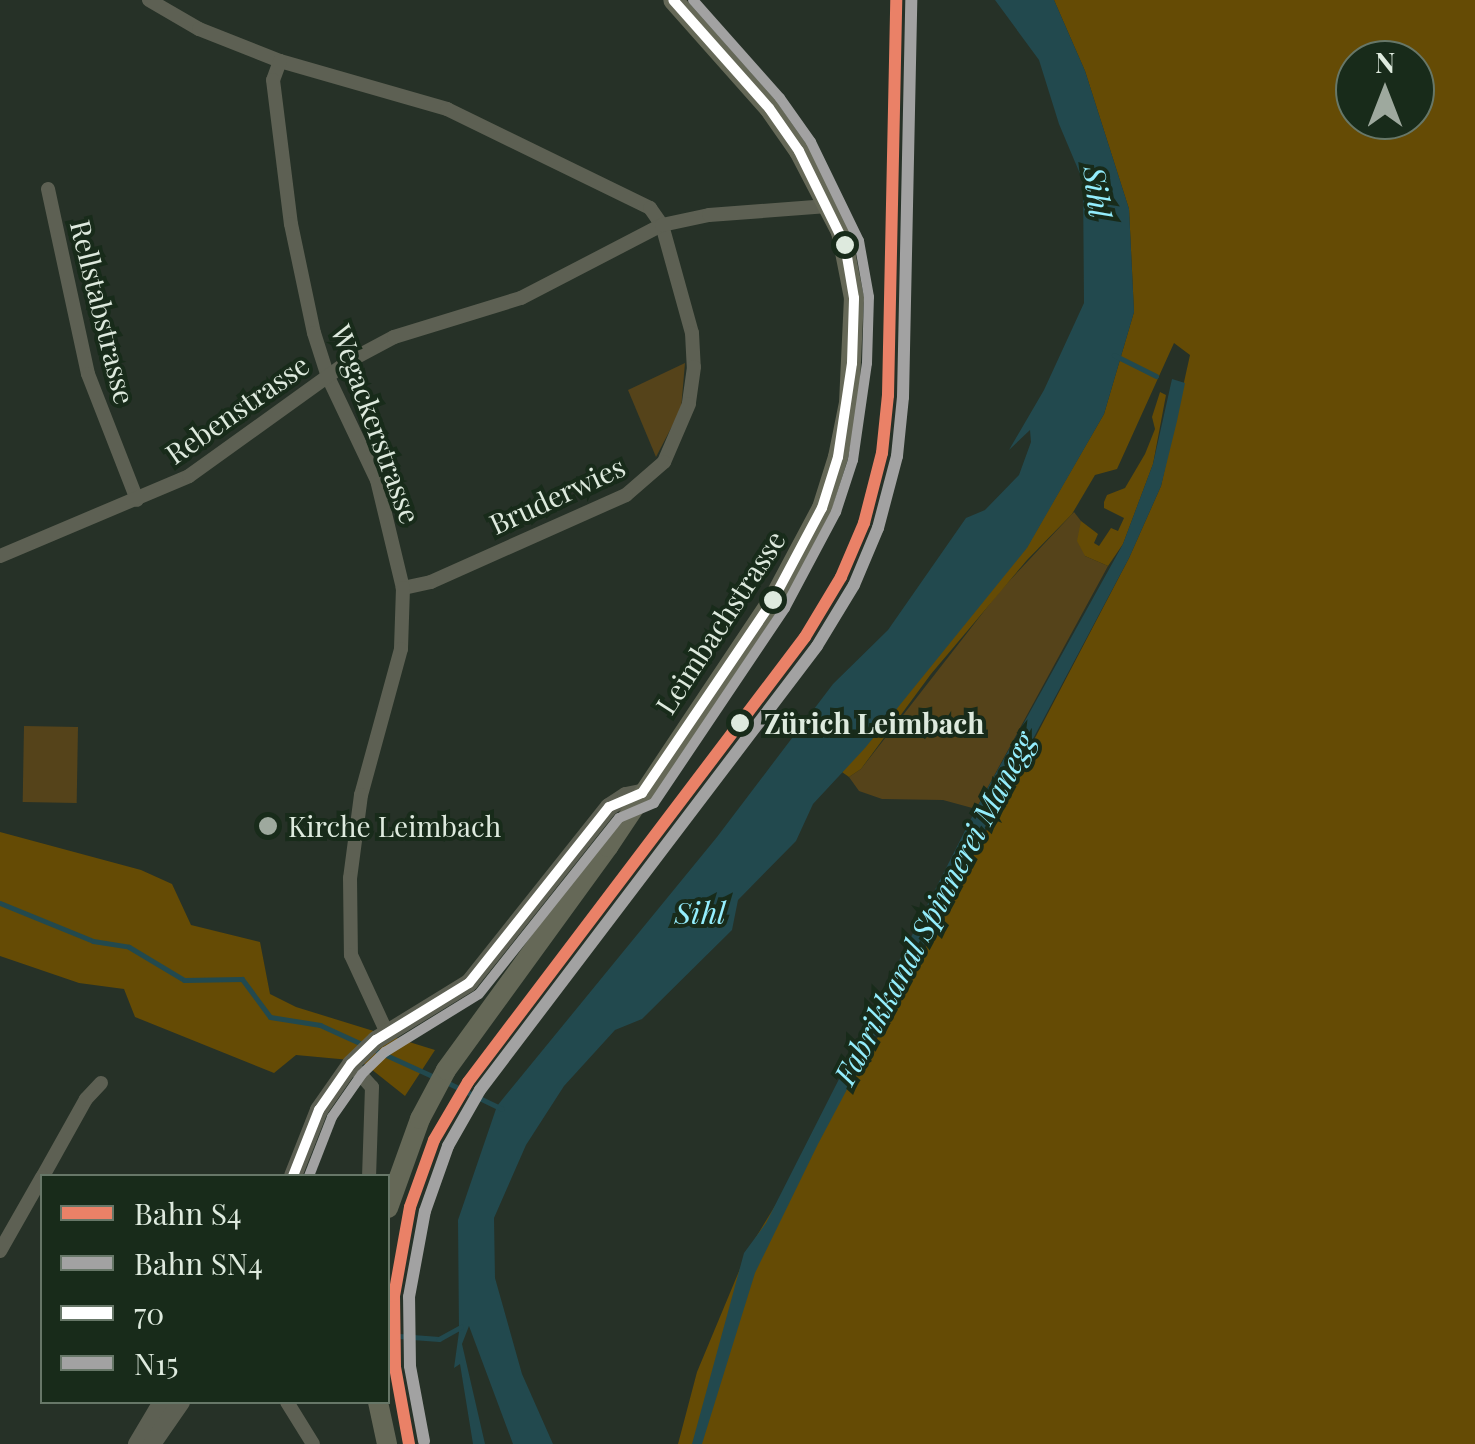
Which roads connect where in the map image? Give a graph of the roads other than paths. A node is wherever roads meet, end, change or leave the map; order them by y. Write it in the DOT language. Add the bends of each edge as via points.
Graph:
graph roads {
  1 [pos="149,0"];
  2 [pos="673,0"];
  3 [pos="280,61"];
  4 [pos="48,189"];
  5 [pos="828,206"];
  6 [pos="662,225"];
  7 [pos="328,377"];
  8 [pos="137,500"];
  9 [pos="0,556"];
  10 [pos="402,588"];
  11 [pos="642,793"];
  12 [pos="381,1036"];
  13 [pos="355,1059"];
  14 [pos="101,1083"];
  15 [pos="45,1174"];
  16 [pos="293,1174"];
  17 [pos="369,1174"];
  18 [pos="40,1182"];
  19 [pos="390,1202"];
  20 [pos="0,1252"];
  21 [pos="161,1404"];
  22 [pos="180,1404"];
  23 [pos="288,1404"];
  24 [pos="378,1404"];
  25 [pos="137,1444"];
  26 [pos="152,1444"];
  27 [pos="313,1444"];
  28 [pos="387,1444"];
  1 -- 3 [label="street" via="209,34"];
  2 -- 5 [label="main road, Leimbachstrasse" via="769,108"];
  3 -- 6 [label="street" via="448,110 650,208"];
  3 -- 7 [label="street, Wegackerstrasse" via="273,80 291,224"];
  4 -- 8 [label="street, Rellstabstrasse" via="88,374"];
  5 -- 6 [label="street, Rebenstrasse"];
  5 -- 11 [label="main road, Leimbachstrasse" via="844,244 854,298 848,403 828,491 773,600"];
  6 -- 7 [label="street, Rebenstrasse" via="521,298 394,337"];
  6 -- 10 [label="street, Bruderwies" via="692,333 694,368 690,404 664,462 626,495 431,582"];
  7 -- 8 [label="street, Rebenstrasse" via="224,454"];
  7 -- 10 [label="street, Wegackerstrasse" via="377,480"];
  8 -- 9 [label="street, Rebenstrasse"];
  10 -- 12 [label="street, Wegackerstrasse" via="401,649 361,795 350,878 351,955"];
  11 -- 12 [label="street, Leimbachstrasse" via="609,807 469,983"];
  11 -- 19 [label="main road" via="442,1076"];
  12 -- 13 [label="street, Leimbachstrasse"];
  13 -- 16 [label="street, Leimbachstrasse" via="318,1110"];
  13 -- 17 [label="street" via="372,1087"];
  14 -- 15 [label="street"];
  18 -- 20 [label="street"];
  21 -- 25 [label="street"];
  22 -- 26 [label="street"];
  23 -- 27 [label="street"];
  24 -- 28 [label="main road"];
}
